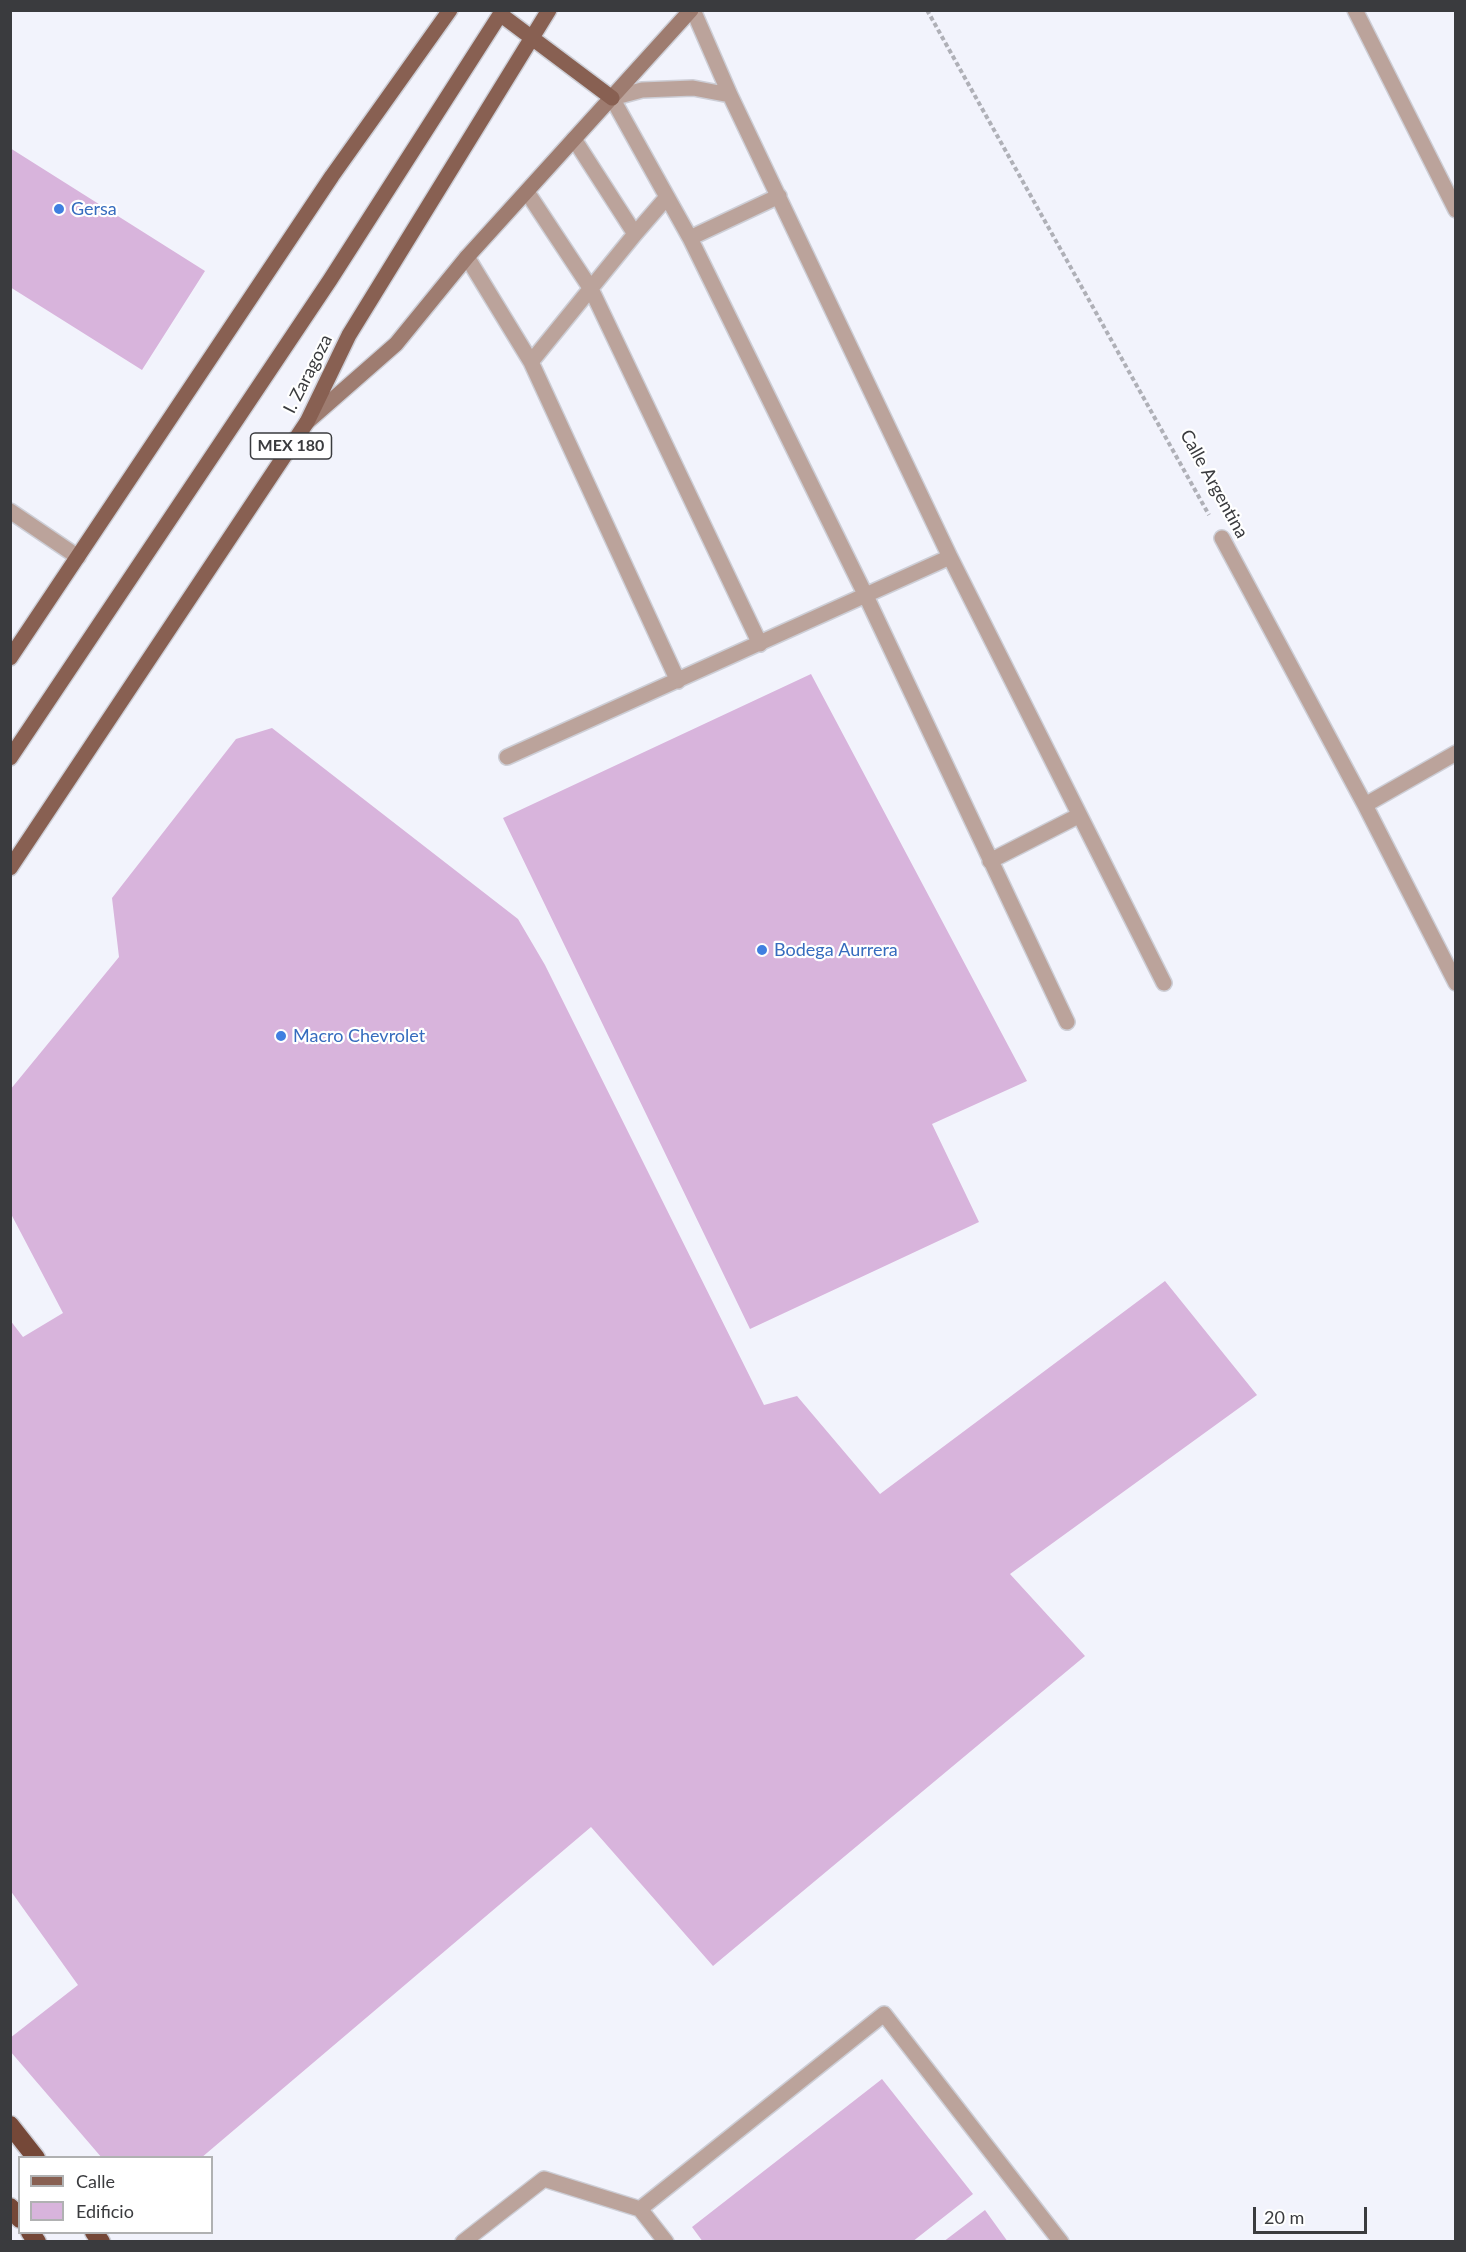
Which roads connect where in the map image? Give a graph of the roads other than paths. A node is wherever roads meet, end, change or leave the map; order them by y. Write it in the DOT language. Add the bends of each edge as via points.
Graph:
graph roads {
  1 [pos="450,10"];
  2 [pos="549,10"];
  3 [pos="692,10"];
  4 [pos="1355,10"];
  5 [pos="501,12"];
  6 [pos="533,39"];
  7 [pos="730,95"];
  8 [pos="612,98"];
  9 [pos="574,139"];
  10 [pos="527,192"];
  11 [pos="779,196"];
  12 [pos="668,197"];
  13 [pos="1455,210"];
  14 [pos="635,234"];
  15 [pos="690,238"];
  16 [pos="467,257"];
  17 [pos="591,289"];
  18 [pos="531,362"];
  19 [pos="307,422"];
  20 [pos="10,511"];
  21 [pos="1222,538"];
  22 [pos="78,557"];
  23 [pos="950,557"];
  24 [pos="866,596"];
  25 [pos="760,644"];
  26 [pos="10,658"];
  27 [pos="678,681"];
  28 [pos="1455,753"];
  29 [pos="507,757"];
  30 [pos="10,758"];
  31 [pos="1365,805"];
  32 [pos="1078,816"];
  33 [pos="990,861"];
  34 [pos="10,868"];
  35 [pos="1164,983"];
  36 [pos="1455,983"];
  37 [pos="1067,1022"];
  38 [pos="10,2125"];
  39 [pos="35,2156"];
  40 [pos="640,2209"];
  41 [pos="463,2241"];
  42 [pos="666,2241"];
  43 [pos="1061,2241"];
  1 -- 22 [label="main road" via="332,176"];
  2 -- 6 [label="main road, I. Zaragoza / MEX 180"];
  3 -- 7 [label="street"];
  3 -- 8 [label="street"];
  4 -- 13 [label="street"];
  5 -- 6 [label="main road"];
  5 -- 30 [label="main road" via="330,280"];
  6 -- 8 [label="main road"];
  6 -- 19 [label="main road, I. Zaragoza / MEX 180" via="349,335"];
  7 -- 8 [label="street" via="693,88 642,90"];
  7 -- 11 [label="street"];
  8 -- 9 [label="street"];
  8 -- 12 [label="street"];
  9 -- 10 [label="street"];
  9 -- 14 [label="street"];
  10 -- 16 [label="street"];
  10 -- 17 [label="street"];
  11 -- 15 [label="street"];
  11 -- 23 [label="street"];
  12 -- 14 [label="street"];
  12 -- 15 [label="street"];
  14 -- 17 [label="street"];
  15 -- 24 [label="street"];
  16 -- 18 [label="street"];
  16 -- 19 [label="street" via="396,344"];
  17 -- 18 [label="street"];
  17 -- 25 [label="street"];
  18 -- 27 [label="street"];
  19 -- 34 [label="main road, I. Zaragoza / MEX 180"];
  20 -- 22 [label="street"];
  21 -- 31 [label="street, Calle Argentina"];
  22 -- 26 [label="main road"];
  23 -- 24 [label="street"];
  23 -- 32 [label="street"];
  24 -- 25 [label="street"];
  24 -- 33 [label="street"];
  25 -- 27 [label="street"];
  27 -- 29 [label="street"];
  28 -- 31 [label="street"];
  31 -- 36 [label="street, Calle Argentina"];
  32 -- 33 [label="street"];
  32 -- 35 [label="street"];
  33 -- 37 [label="street"];
  38 -- 39 [label="highway"];
  40 -- 41 [label="street" via="544,2180"];
  40 -- 42 [label="street"];
  40 -- 43 [label="street" via="884,2014"];
}
